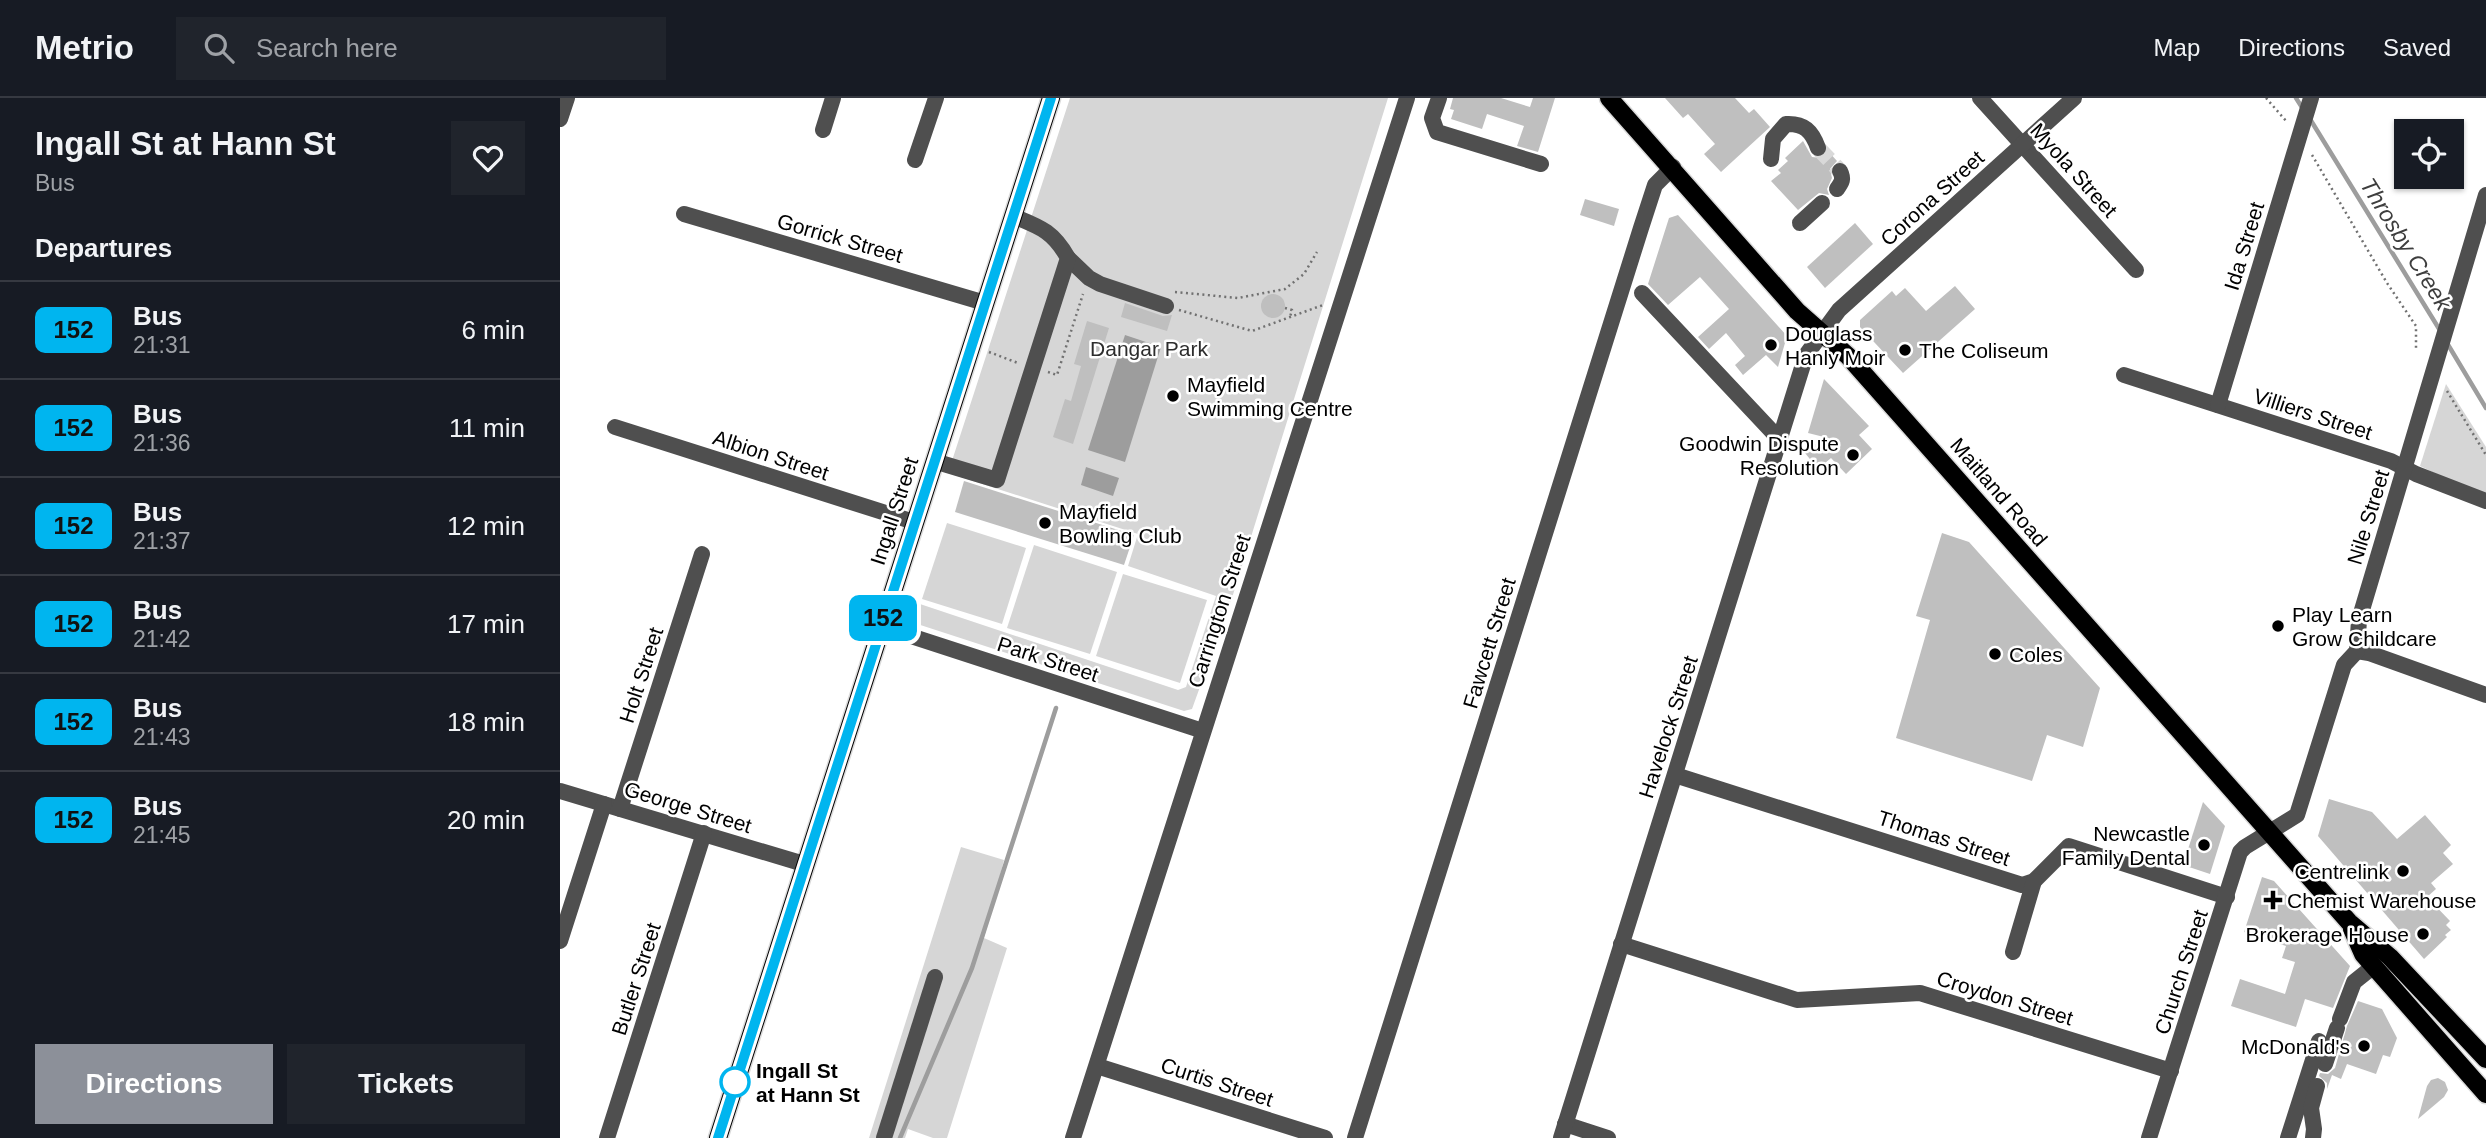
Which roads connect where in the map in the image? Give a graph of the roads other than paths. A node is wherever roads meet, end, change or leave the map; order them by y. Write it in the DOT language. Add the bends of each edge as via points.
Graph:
graph roads {
  1 [pos="567,98"];
  2 [pos="833,98"];
  3 [pos="936,98"];
  4 [pos="1051,98"];
  5 [pos="1407,98"];
  6 [pos="1439,98"];
  7 [pos="1609,98"];
  8 [pos="1980,98"];
  9 [pos="2074,98"];
  10 [pos="2311,98"];
  11 [pos="560,119"];
  12 [pos="823,130"];
  13 [pos="2023,145"];
  14 [pos="1818,148"];
  15 [pos="1771,159"];
  16 [pos="915,160"];
  17 [pos="1541,164"];
  18 [pos="1673,167"];
  19 [pos="1840,171"];
  20 [pos="1837,189"];
  21 [pos="2486,195"];
  22 [pos="1822,203"];
  23 [pos="684,214"];
  24 [pos="1013,216"];
  25 [pos="1800,223"];
  26 [pos="2479,244"];
  27 [pos="1068,258"];
  28 [pos="2136,270"];
  29 [pos="1642,293"];
  30 [pos="985,303"];
  31 [pos="1166,306"];
  32 [pos="1822,333"];
  33 [pos="2124,375"];
  34 [pos="2218,405"];
  35 [pos="615,427"];
  36 [pos="1780,440"];
  37 [pos="934,461"];
  38 [pos="2404,468"];
  39 [pos="2486,501"];
  40 [pos="914,522"];
  41 [pos="702,554"];
  42 [pos="880,626"];
  43 [pos="2357,651"];
  44 [pos="2486,695"];
  45 [pos="1203,731"];
  46 [pos="1675,775"];
  47 [pos="560,791"];
  48 [pos="604,804"];
  49 [pos="620,809"];
  50 [pos="2269,832"];
  51 [pos="704,834"];
  52 [pos="804,864"];
  53 [pos="2034,881"];
  54 [pos="2227,897"];
  55 [pos="566,901"];
  56 [pos="2349,922"];
  57 [pos="560,941"];
  58 [pos="1621,944"];
  59 [pos="2013,952"];
  60 [pos="2374,966"];
  61 [pos="935,977"];
  62 [pos="2319,1041"];
  63 [pos="2486,1059"];
  64 [pos="1097,1066"];
  65 [pos="2171,1071"];
  66 [pos="2482,1083"];
  67 [pos="2311,1116"];
  68 [pos="1563,1131"];
  69 [pos="721,1137"];
  70 [pos="607,1138"];
  71 [pos="884,1138"];
  72 [pos="1073,1138"];
  73 [pos="1325,1138"];
  74 [pos="1355,1138"];
  75 [pos="1608,1138"];
  76 [pos="2150,1138"];
  77 [pos="2288,1138"];
  78 [pos="2302,1138"];
  79 [pos="2313,1138"];
  1 -- 11 [label="street"];
  2 -- 12 [label="street"];
  3 -- 16 [label="street"];
  4 -- 24 [label="main road, Ingall Street"];
  5 -- 45 [label="street, Carrington Street"];
  6 -- 17 [label="street" via="1432,118 1437,132"];
  7 -- 18 [label="main road, Maitland Road"];
  8 -- 13 [label="street, Myola Street"];
  9 -- 13 [label="street, Corona Street"];
  10 -- 34 [label="street, Ida Street"];
  13 -- 28 [label="street, Myola Street"];
  13 -- 32 [label="street, Corona Street" via="1844,305"];
  14 -- 15 [label="street" via="1805,127 1786,124 1773,139"];
  18 -- 32 [label="main road, Maitland Road" via="1754,263"];
  18 -- 74 [label="street, Fawcett Street" via="1656,185 1641,228"];
  19 -- 20 [label="street" via="1843,176"];
  21 -- 26 [label="street, Nile Street"];
  22 -- 25 [label="street"];
  23 -- 30 [label="street, Gorrick Street"];
  24 -- 27 [label="street" via="1059,240"];
  24 -- 30 [label="main road, Ingall Street"];
  26 -- 38 [label="street, Nile Street" via="2456,298"];
  27 -- 31 [label="street" via="1100,284"];
  27 -- 37 [label="street" via="997,480"];
  29 -- 36 [label="street"];
  30 -- 37 [label="main road, Ingall Street"];
  32 -- 36 [label="street, Havelock Street" via="1806,355"];
  32 -- 50 [label="main road, Maitland Road" via="1849,356"];
  33 -- 34 [label="street, Villiers Street"];
  34 -- 38 [label="street, Villiers Street"];
  35 -- 40 [label="street, Albion Street"];
  36 -- 46 [label="street, Havelock Street"];
  37 -- 40 [label="main road, Ingall Street"];
  38 -- 39 [label="street, Villiers Street"];
  38 -- 43 [label="street, Nile Street" via="2359,620"];
  40 -- 42 [label="main road, Ingall Street"];
  41 -- 49 [label="street, Holt Street"];
  42 -- 45 [label="street, Park Street"];
  42 -- 52 [label="main road, Ingall Street"];
  43 -- 44 [label="street"];
  43 -- 50 [label="street, Nile Street" via="2344,665 2297,815"];
  45 -- 64 [label="street, Carrington Street"];
  46 -- 53 [label="street, Thomas Street" via="2022,885"];
  46 -- 58 [label="street, Havelock Street"];
  47 -- 48 [label="street, George Street"];
  48 -- 49 [label="street, George Street"];
  48 -- 55 [label="street"];
  49 -- 51 [label="street, George Street"];
  50 -- 54 [label="street, Church Street" via="2240,852"];
  50 -- 56 [label="main road, Maitland Road"];
  51 -- 52 [label="street, George Street"];
  51 -- 70 [label="street, Butler Street"];
  52 -- 69 [label="main road, Ingall Street"];
  53 -- 54 [label="street, Thomas Street" via="2069,846"];
  53 -- 59 [label="street"];
  54 -- 65 [label="street, Church Street"];
  55 -- 57 [label="street"];
  56 -- 60 [label="main road, Maitland Road" via="2363,954"];
  56 -- 63 [label="main road, Maitland Road" via="2390,957"];
  58 -- 65 [label="street, Croydon Street" via="1797,1000 1920,993"];
  58 -- 68 [label="street, Havelock Street"];
  60 -- 66 [label="main road, Maitland Road"];
  60 -- 67 [label="street" via="2354,982"];
  61 -- 71 [label="street"];
  62 -- 77 [label="street"];
  64 -- 72 [label="street, Carrington Street"];
  64 -- 73 [label="street, Curtis Street"];
  65 -- 76 [label="street, Church Street"];
  67 -- 78 [label="street"];
  67 -- 79 [label="street"];
  68 -- 75 [label="street"];
}
